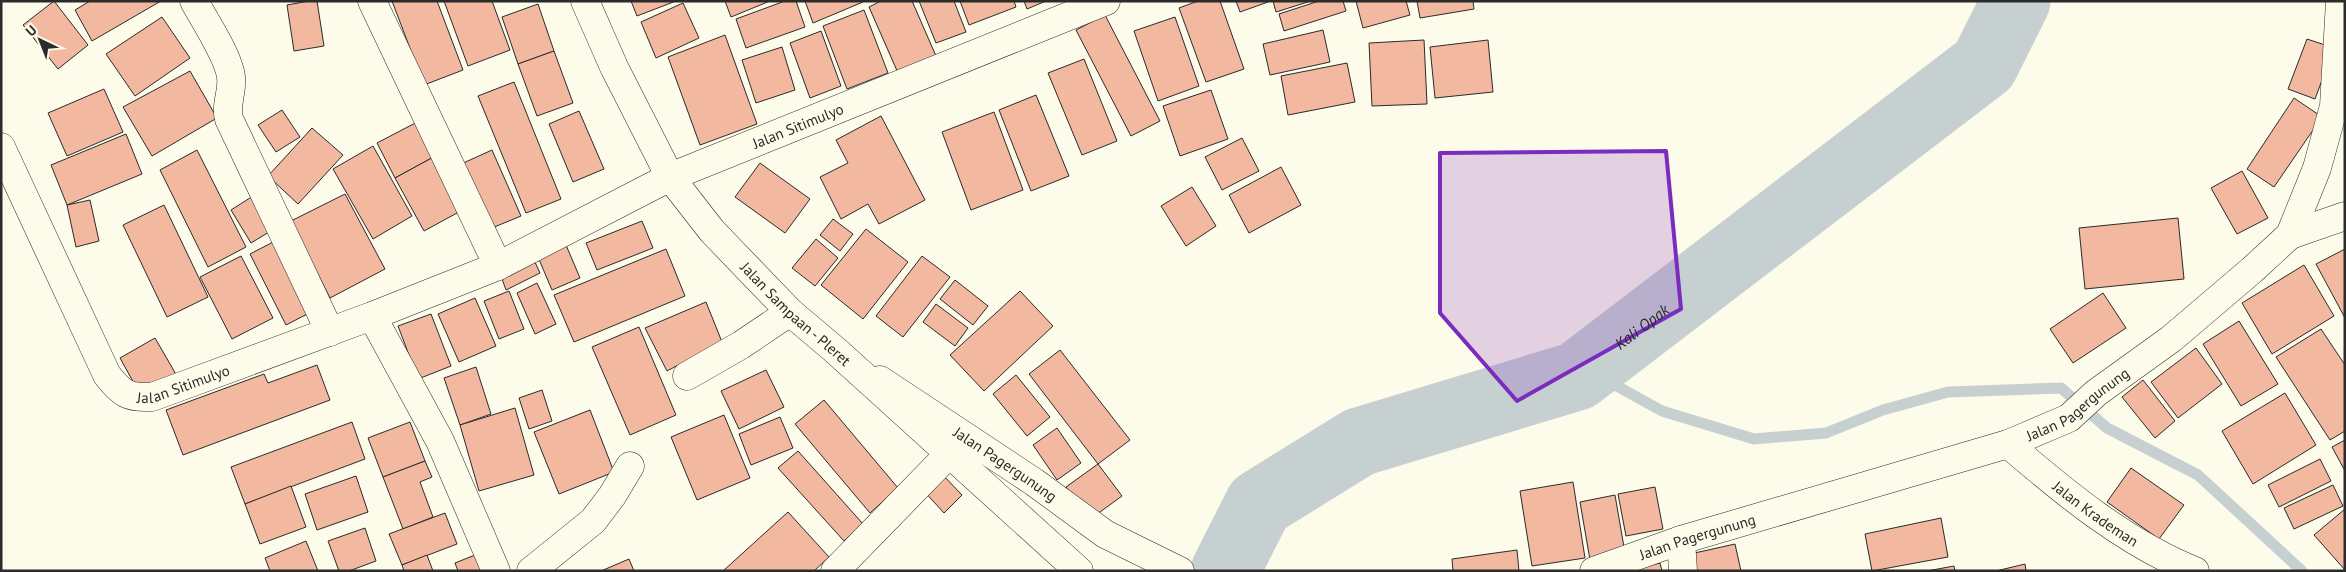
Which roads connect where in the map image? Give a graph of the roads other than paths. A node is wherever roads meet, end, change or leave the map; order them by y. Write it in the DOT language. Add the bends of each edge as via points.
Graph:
graph roads {
  1 [pos="194,1"];
  2 [pos="372,1"];
  3 [pos="585,1"];
  4 [pos="1106,1"];
  5 [pos="2340,1"];
  6 [pos="1,147"];
  7 [pos="670,177"];
  8 [pos="2345,216"];
  9 [pos="2290,235"];
  10 [pos="498,266"];
  11 [pos="790,312"];
  12 [pos="372,316"];
  13 [pos="330,332"];
  14 [pos="835,350"];
  15 [pos="687,376"];
  16 [pos="2008,444"];
  17 [pos="949,454"];
  18 [pos="630,466"];
  19 [pos="1682,540"];
  20 [pos="496,571"];
  21 [pos="531,571"];
  22 [pos="834,571"];
  23 [pos="1079,571"];
  24 [pos="1180,571"];
  25 [pos="1594,571"];
  26 [pos="1683,571"];
  27 [pos="2194,571"];
  1 -- 13 [label="street" via="230,70 229,119"];
  2 -- 10 [label="street"];
  3 -- 7 [label="street, Jalan Sampaan - Pleret" via="614,67"];
  4 -- 7 [label="street, Jalan Sitimulyo"];
  5 -- 9 [label="street, Jalan Pagergunung" via="2334,106 2317,168"];
  6 -- 13 [label="street, Jalan Sitimulyo" via="107,375 118,389 133,398 152,397"];
  7 -- 10 [label="street, Jalan Sitimulyo"];
  7 -- 11 [label="street, Jalan Sampaan - Pleret" via="712,230"];
  8 -- 9 [label="street"];
  9 -- 16 [label="street, Jalan Pagergunung" via="2171,339 2069,418"];
  10 -- 12 [label="street, Jalan Sitimulyo"];
  11 -- 14 [label="street, Jalan Sampaan - Pleret"];
  11 -- 15 [label="street"];
  12 -- 13 [label="street, Jalan Sitimulyo"];
  12 -- 20 [label="street" via="440,442"];
  14 -- 17 [label="street, Jalan Sampaan - Pleret"];
  14 -- 24 [label="street, Jalan Pagergunung" via="1034,482 1106,534"];
  16 -- 19 [label="street, Jalan Pagergunung"];
  16 -- 27 [label="street, Jalan Krademan" via="2059,489 2116,527"];
  17 -- 22 [label="street"];
  17 -- 23 [label="street, Jalan Sampaan - Pleret"];
  18 -- 21 [label="street" via="592,521"];
  19 -- 25 [label="street, Jalan Pagergunung"];
  19 -- 26 [label="street"];
}
